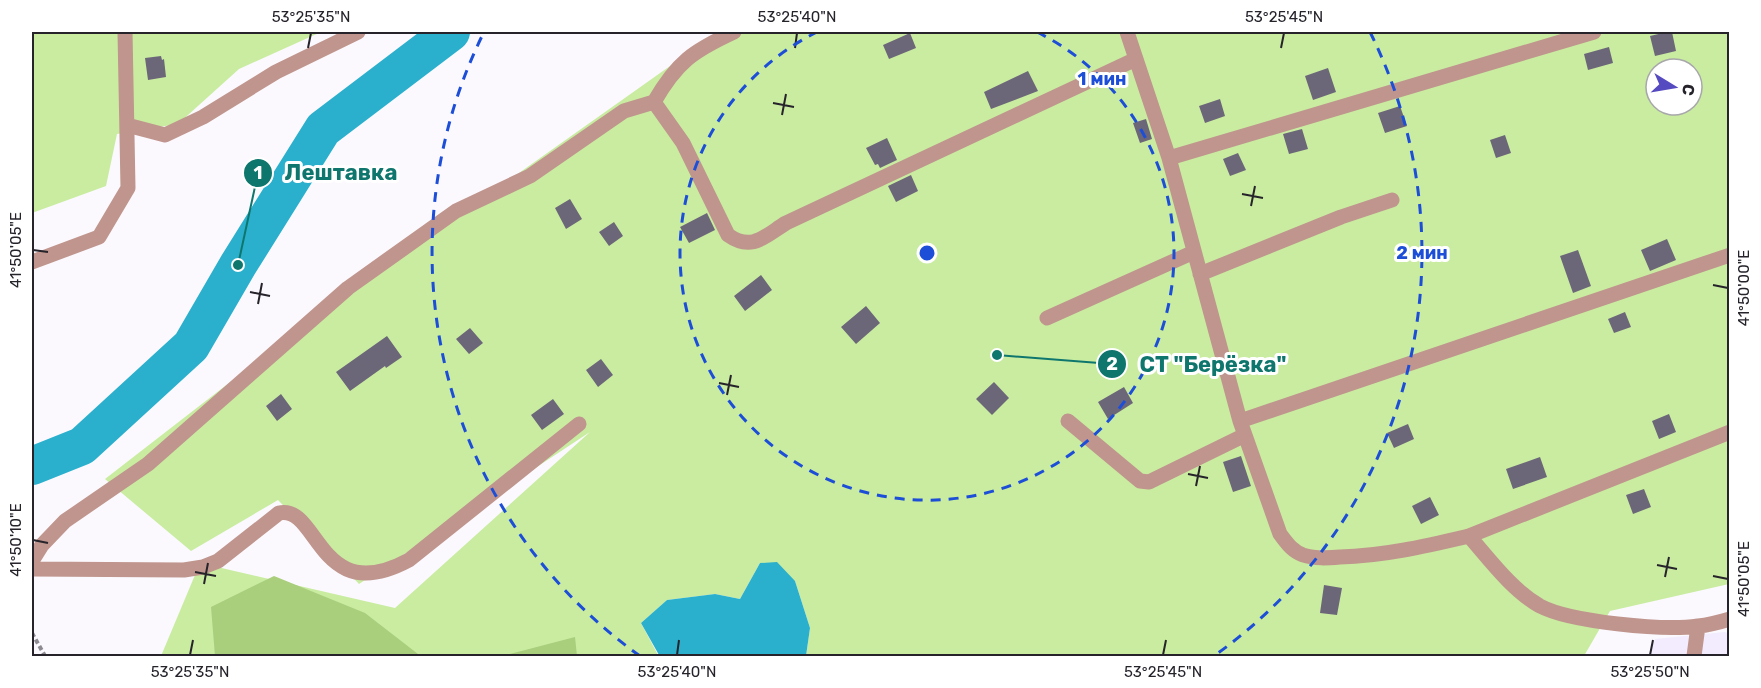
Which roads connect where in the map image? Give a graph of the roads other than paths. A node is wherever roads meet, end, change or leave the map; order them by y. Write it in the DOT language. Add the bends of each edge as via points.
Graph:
graph roads {
  1 [pos="125,32"];
  2 [pos="358,32"];
  3 [pos="734,32"];
  4 [pos="1127,32"];
  5 [pos="1594,32"];
  6 [pos="1136,59"];
  7 [pos="654,102"];
  8 [pos="127,124"];
  9 [pos="1169,158"];
  10 [pos="1392,200"];
  11 [pos="1194,252"];
  12 [pos="1730,255"];
  13 [pos="32,262"];
  14 [pos="1200,274"];
  15 [pos="1047,318"];
  16 [pos="1068,421"];
  17 [pos="579,424"];
  18 [pos="1242,428"];
  19 [pos="1730,432"];
  20 [pos="1469,536"];
  21 [pos="32,561"];
  22 [pos="32,569"];
  23 [pos="1730,619"];
  24 [pos="1698,626"];
  25 [pos="1694,657"];
  1 -- 8 [label="street"];
  2 -- 8 [label="street" via="276,72 203,117 165,135"];
  3 -- 7 [label="street" via="704,46 681,63"];
  4 -- 6 [label="street"];
  5 -- 9 [label="street"];
  6 -- 7 [label="street" via="746,244 728,235 683,144"];
  6 -- 9 [label="street"];
  7 -- 21 [label="street" via="624,111 530,176 456,211 348,288 148,464 65,521"];
  8 -- 13 [label="street" via="128,188 99,237"];
  9 -- 11 [label="street"];
  10 -- 14 [label="street"];
  11 -- 14 [label="street"];
  11 -- 15 [label="street"];
  12 -- 18 [label="street"];
  14 -- 18 [label="street"];
  16 -- 18 [label="street" via="1140,481 1149,482"];
  17 -- 22 [label="street" via="409,560 390,570 352,572 336,564 296,516 285,512 218,561 203,567"];
  18 -- 20 [label="street" via="1280,534 1290,549 1304,556 1361,557"];
  19 -- 20 [label="street"];
  20 -- 24 [label="street" via="1518,590 1541,607 1631,626"];
  23 -- 24 [label="street"];
  24 -- 25 [label="street"];
}
